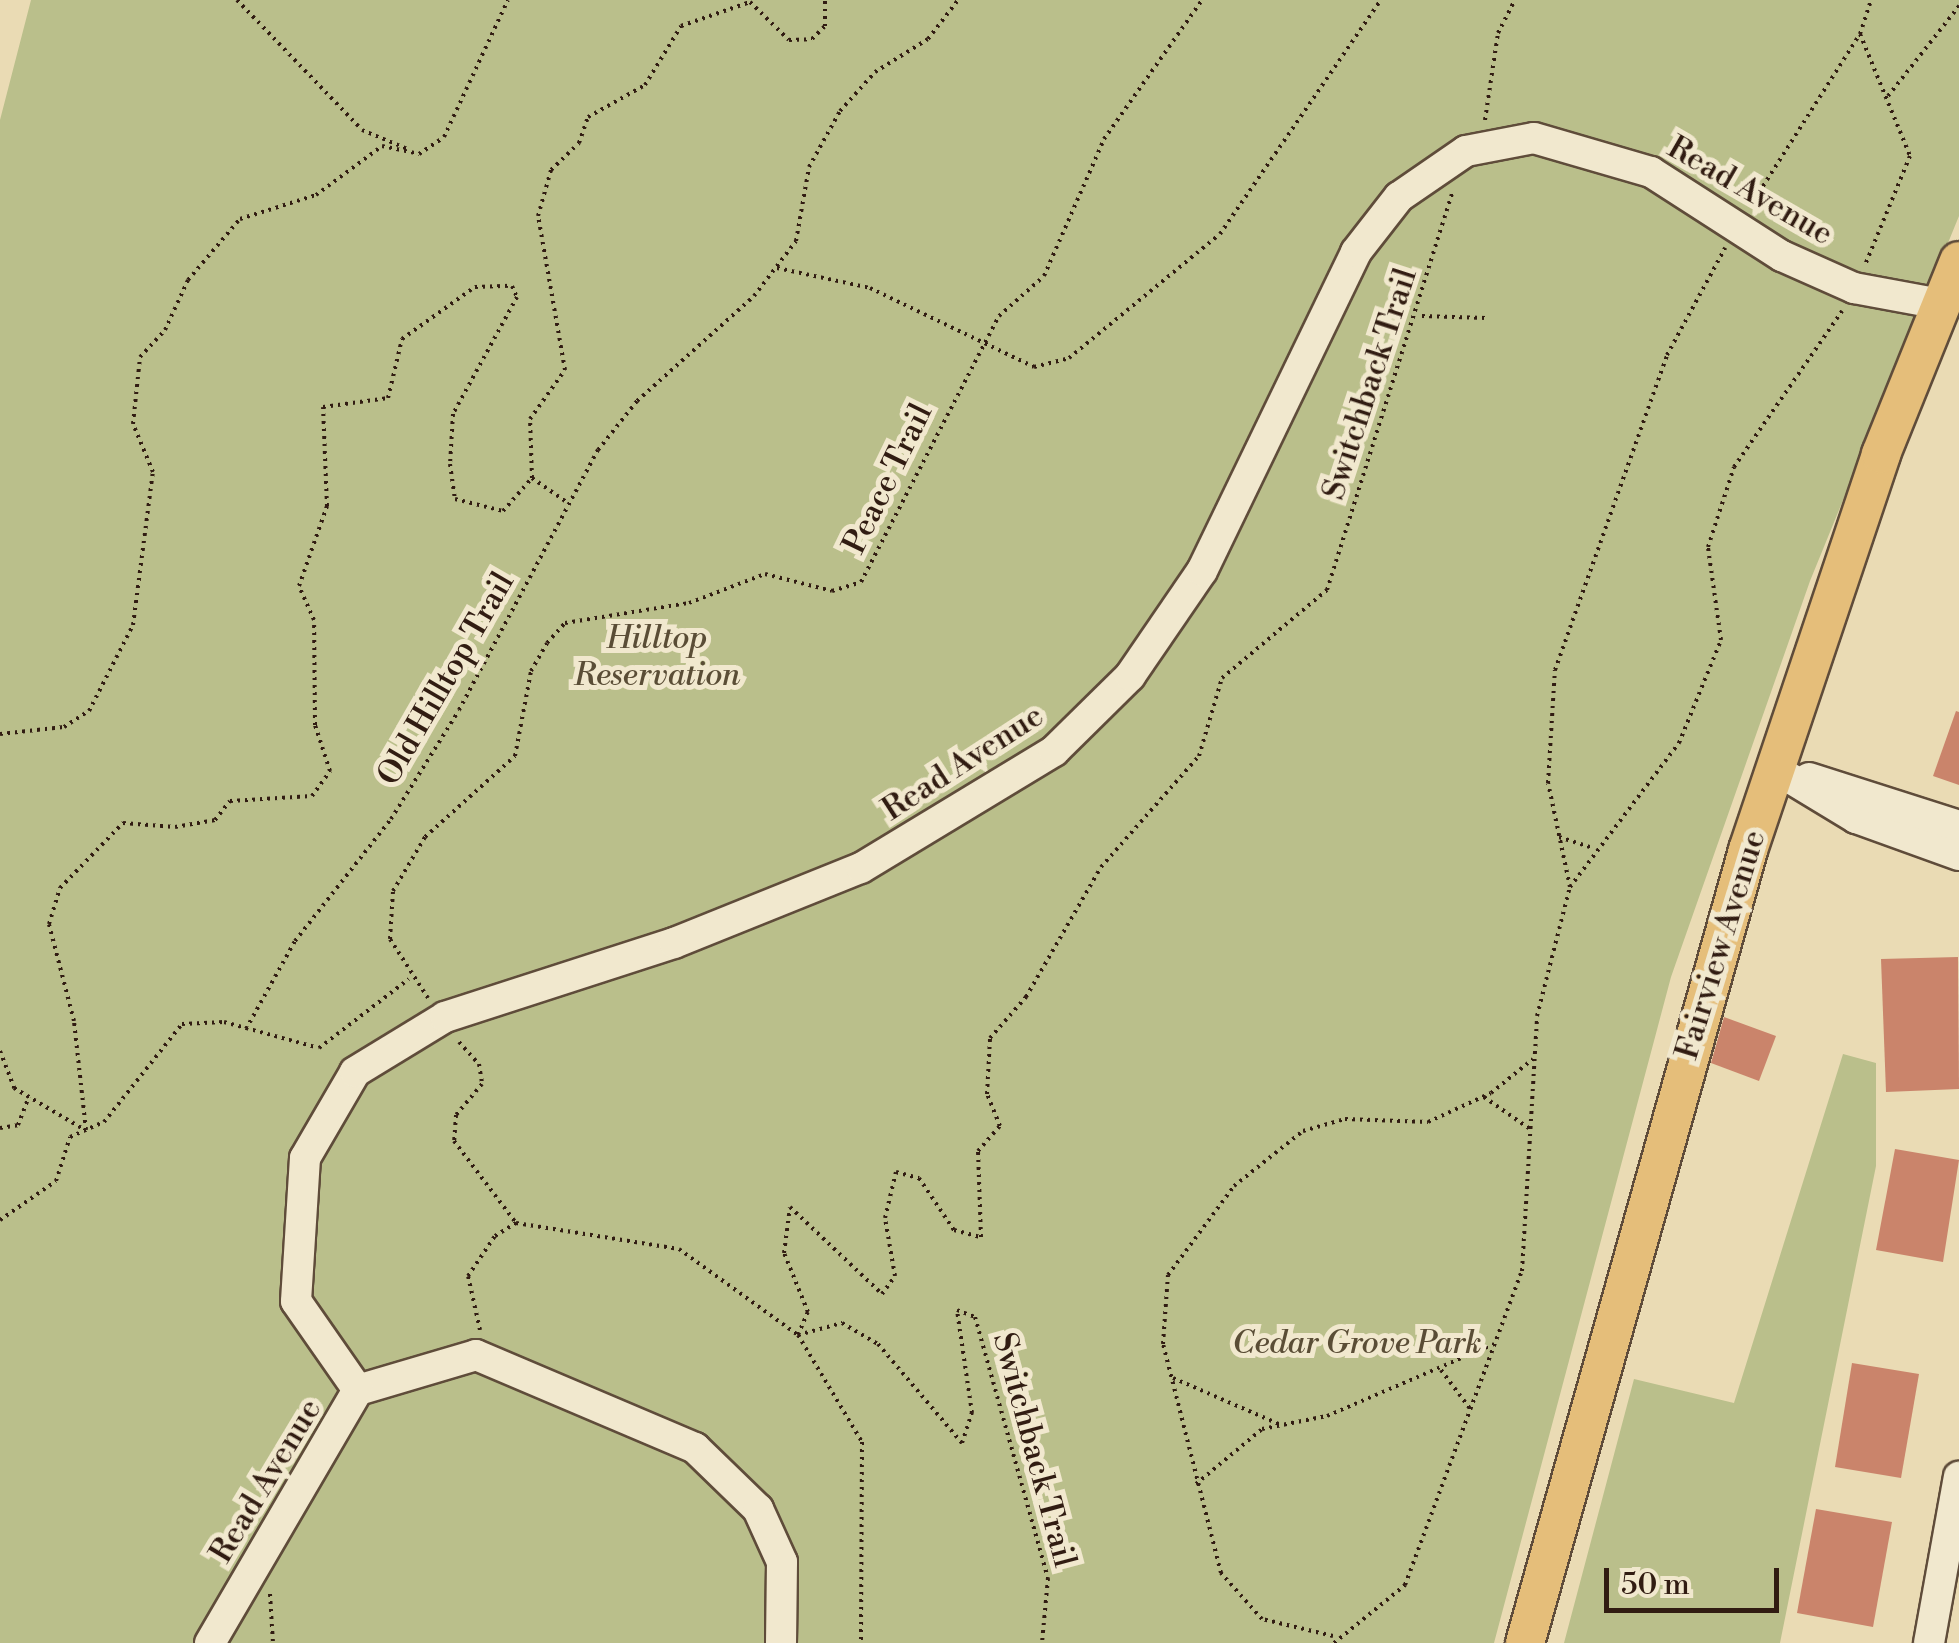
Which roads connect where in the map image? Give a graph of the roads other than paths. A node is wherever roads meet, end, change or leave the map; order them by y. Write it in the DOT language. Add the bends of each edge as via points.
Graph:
graph roads {
  1 [pos="1959,261"];
  2 [pos="1941,304"];
  3 [pos="1775,769"];
  4 [pos="1959,826"];
  5 [pos="1959,855"];
  6 [pos="358,1390"];
  7 [pos="1959,1477"];
  8 [pos="210,1643"];
  9 [pos="781,1643"];
  10 [pos="1525,1643"];
  11 [pos="1929,1643"];
  1 -- 2 [label="main road, Fairview Avenue"];
  2 -- 3 [label="main road, Fairview Avenue"];
  2 -- 6 [label="street, Read Avenue" via="1854,288 1782,256 1650,172 1534,138 1477,148 1379,216 1202,571 1130,676 1054,751 861,868 674,943 445,1017 355,1072 305,1158 296,1301"];
  3 -- 4 [label="street"];
  3 -- 5 [label="street" via="1856,818"];
  3 -- 10 [label="main road, Fairview Avenue"];
  6 -- 8 [label="street, Read Avenue"];
  6 -- 9 [label="street" via="476,1354 696,1448 758,1509 782,1562"];
  7 -- 11 [label="street"];
}
